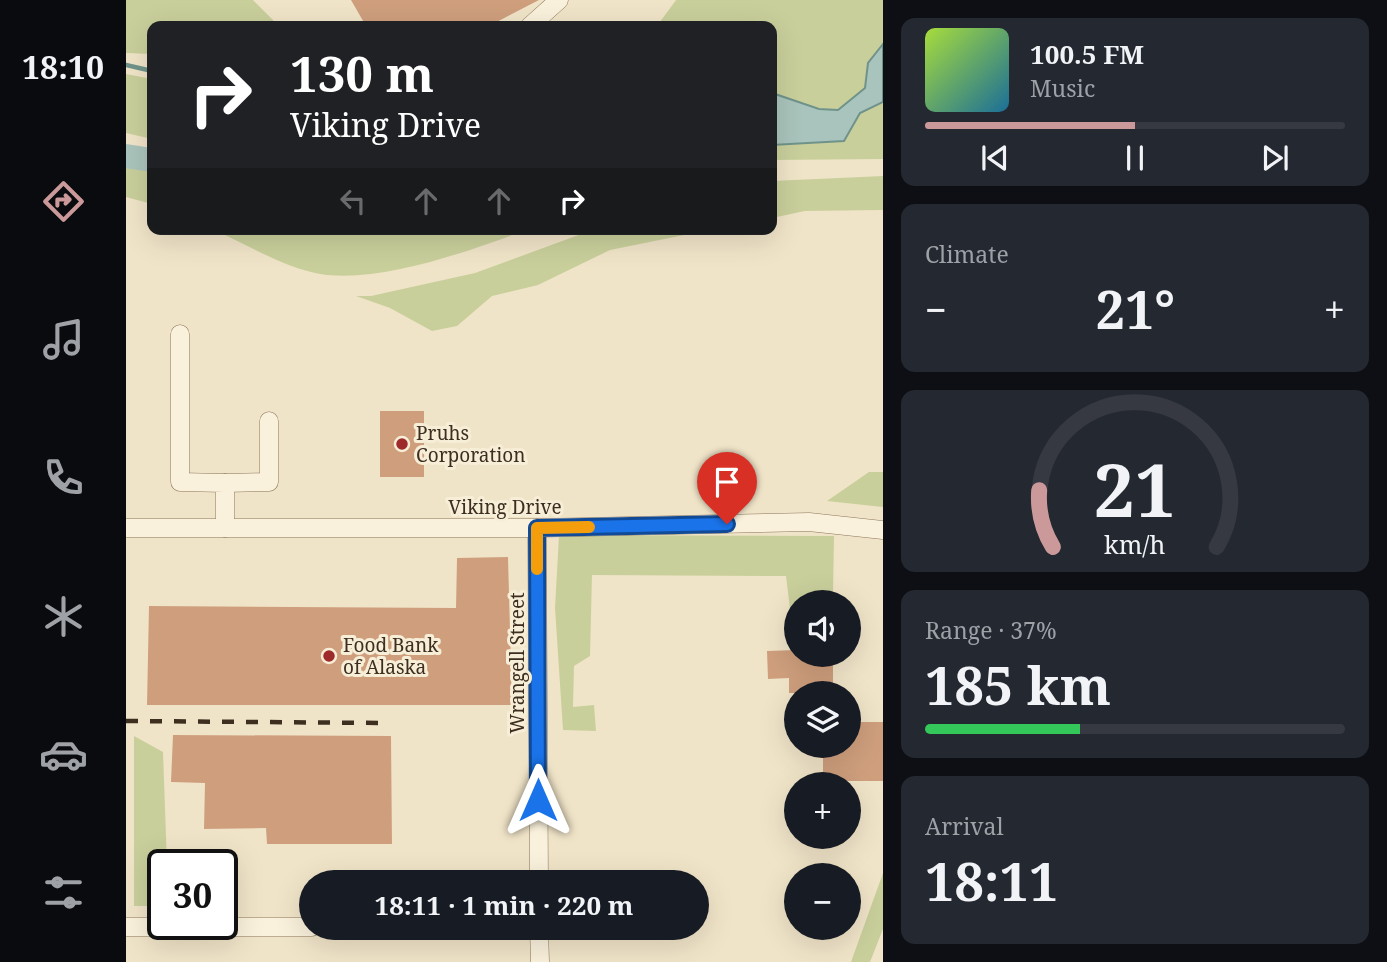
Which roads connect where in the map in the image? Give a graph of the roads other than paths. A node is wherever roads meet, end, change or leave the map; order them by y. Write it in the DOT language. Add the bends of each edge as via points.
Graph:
graph roads {
  1 [pos="559,0"];
  2 [pos="536,21"];
  3 [pos="180,334"];
  4 [pos="269,421"];
  5 [pos="225,483"];
  6 [pos="126,528"];
  7 [pos="225,528"];
  8 [pos="537,528"];
  9 [pos="883,530"];
  10 [pos="539,870"];
  11 [pos="126,927"];
  12 [pos="299,927"];
  13 [pos="539,940"];
  14 [pos="540,962"];
  1 -- 2 [label="street"];
  3 -- 5 [label="street" via="180,482"];
  4 -- 5 [label="street" via="269,482"];
  5 -- 7 [label="street"];
  6 -- 7 [label="street, Viking Drive"];
  7 -- 8 [label="street, Viking Drive"];
  8 -- 9 [label="street, Viking Drive" via="809,522"];
  8 -- 10 [label="street, Wrangell Street"];
  11 -- 12 [label="street"];
  13 -- 14 [label="street"];
}
